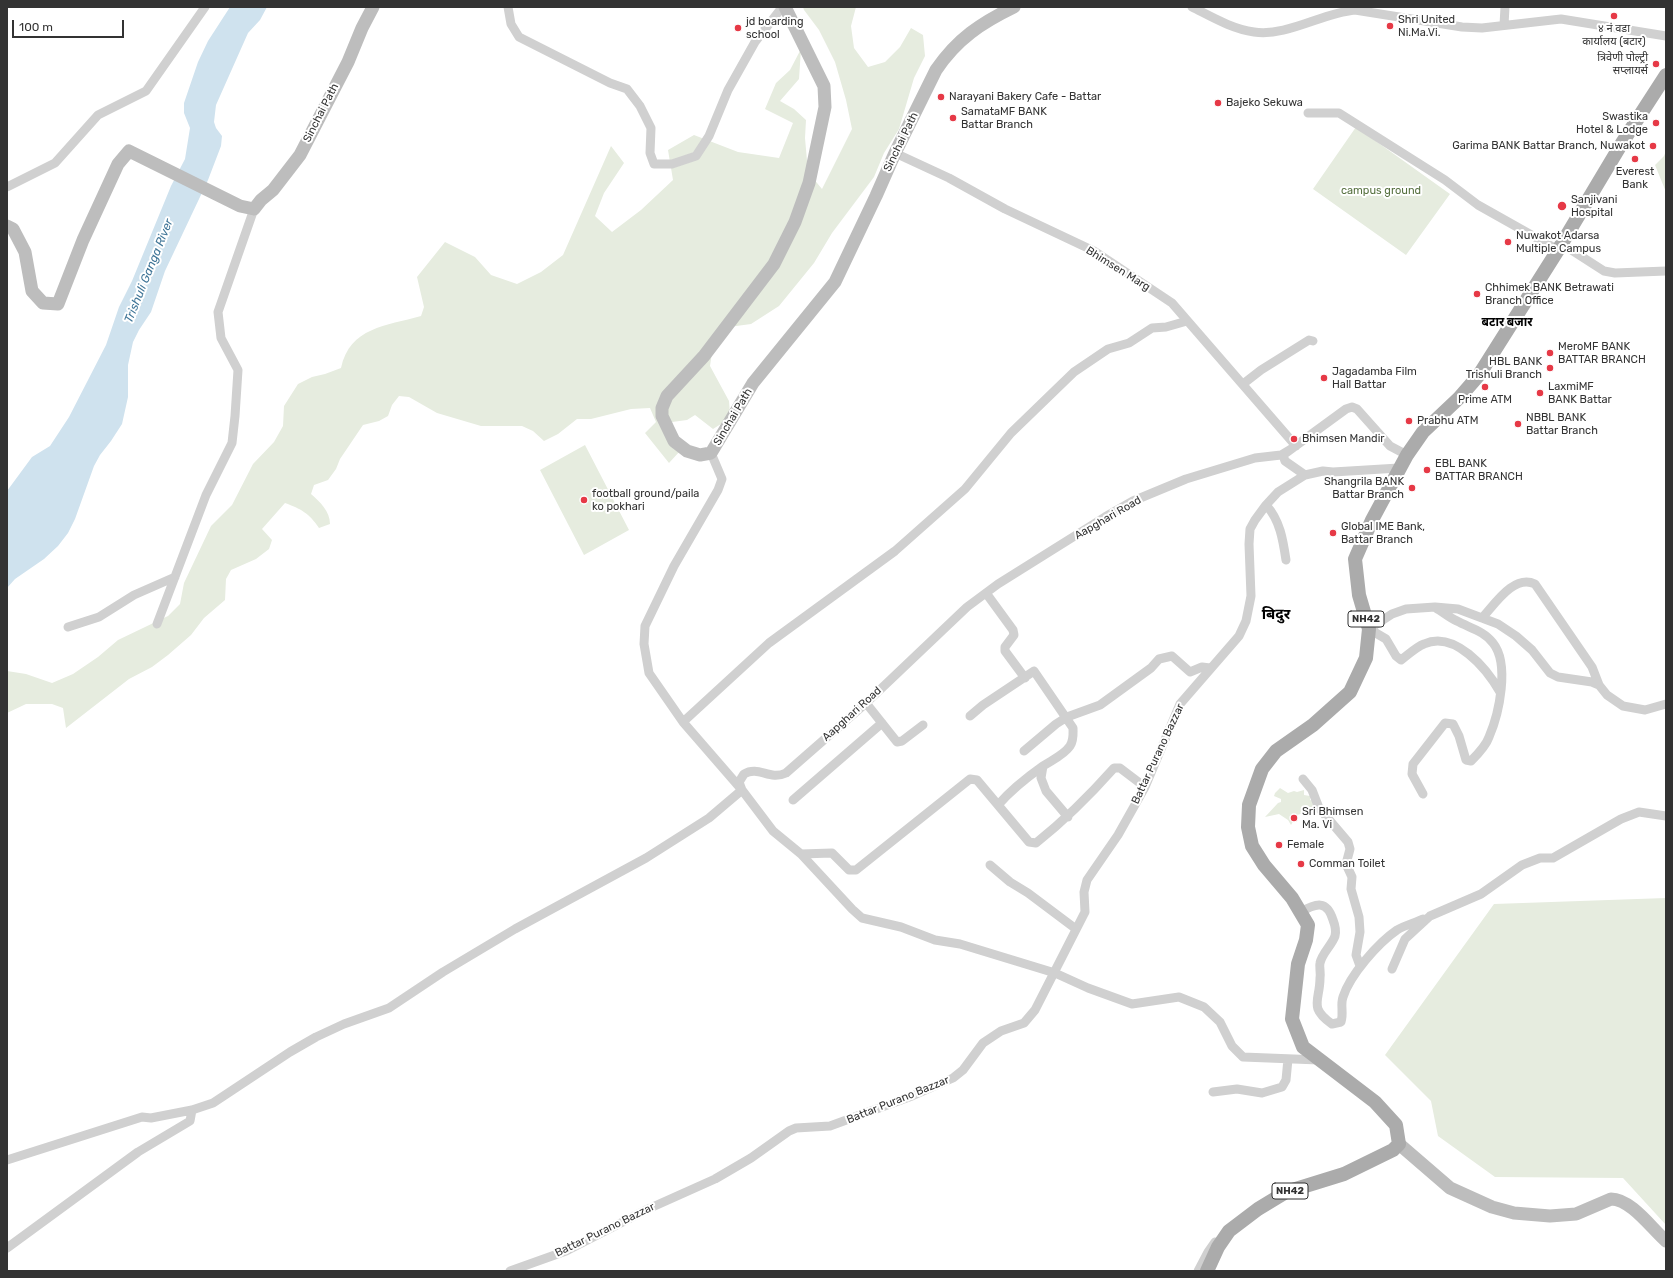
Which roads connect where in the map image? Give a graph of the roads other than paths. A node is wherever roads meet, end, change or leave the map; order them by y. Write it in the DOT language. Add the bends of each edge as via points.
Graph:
graph roads {
  1 [pos="205,7"];
  2 [pos="373,7"];
  3 [pos="508,7"];
  4 [pos="785,7"];
  5 [pos="1014,7"];
  6 [pos="1192,7"];
  7 [pos="1505,7"];
  8 [pos="1504,25"];
  9 [pos="1666,36"];
  10 [pos="1666,76"];
  11 [pos="1308,113"];
  12 [pos="895,153"];
  13 [pos="7,187"];
  14 [pos="254,210"];
  15 [pos="7,226"];
  16 [pos="1560,247"];
  17 [pos="1666,271"];
  18 [pos="1187,321"];
  19 [pos="1313,341"];
  20 [pos="1243,384"];
  21 [pos="1296,446"];
  22 [pos="711,453"];
  23 [pos="1407,455"];
  24 [pos="1399,468"];
  25 [pos="1305,475"];
  26 [pos="1266,505"];
  27 [pos="1286,560"];
  28 [pos="175,577"];
  29 [pos="986,593"];
  30 [pos="1435,607"];
  31 [pos="1482,618"];
  32 [pos="157,624"];
  33 [pos="68,627"];
  34 [pos="1369,628"];
  35 [pos="1210,668"];
  36 [pos="1025,678"];
  37 [pos="1599,685"];
  38 [pos="1500,692"];
  39 [pos="866,703"];
  40 [pos="1666,704"];
  41 [pos="970,716"];
  42 [pos="1067,717"];
  43 [pos="683,722"];
  44 [pos="882,723"];
  45 [pos="923,725"];
  46 [pos="1024,751"];
  47 [pos="1043,766"];
  48 [pos="1303,779"];
  49 [pos="1145,787"];
  50 [pos="742,790"];
  51 [pos="1423,794"];
  52 [pos="793,800"];
  53 [pos="998,805"];
  54 [pos="1666,816"];
  55 [pos="1068,817"];
  56 [pos="802,854"];
  57 [pos="990,865"];
  58 [pos="1301,912"];
  59 [pos="1430,916"];
  60 [pos="1076,929"];
  61 [pos="1360,966"];
  62 [pos="1392,969"];
  63 [pos="1055,973"];
  64 [pos="1288,1059"];
  65 [pos="1319,1060"];
  66 [pos="1213,1092"];
  67 [pos="192,1110"];
  68 [pos="1399,1144"];
  69 [pos="7,1160"];
  70 [pos="1229,1231"];
  71 [pos="1666,1242"];
  72 [pos="7,1248"];
  73 [pos="510,1271"];
  74 [pos="1198,1271"];
  75 [pos="1207,1271"];
  1 -- 13 [label="street" via="146,91 98,115 55,163"];
  2 -- 14 [label="street, Sinchai Path" via="300,155"];
  3 -- 4 [label="street" via="511,24 519,37 627,89 640,106 651,128 650,153 654,164 672,164 696,156 709,136 728,90 755,42"];
  4 -- 22 [label="street, Sinchai Path" via="824,86 825,107 809,183 795,222 774,264 704,356 667,396 662,408 662,416 674,441 687,451 700,455"];
  5 -- 12 [label="street, Sinchai Path" via="960,40 944,58"];
  6 -- 8 [label="street" via="1255,33 1280,30 1341,11 1355,10 1462,27"];
  7 -- 8 [label="street"];
  8 -- 9 [label="street" via="1561,19"];
  10 -- 16 [label="main road, NH42" via="1622,143"];
  11 -- 16 [label="street" via="1339,113 1445,180 1478,205"];
  12 -- 18 [label="street, Bhimsen Marg" via="949,178 1005,210 1094,251 1172,303"];
  12 -- 22 [label="street, Sinchai Path" via="835,282 754,383"];
  14 -- 15 [label="street" via="240,206 129,151 118,164 83,240 58,304 43,303 32,291 25,252 13,229"];
  14 -- 28 [label="street" via="218,312 220,338 238,370 232,443 206,495"];
  16 -- 17 [label="street" via="1604,271 1615,274"];
  16 -- 23 [label="main road, NH42" via="1479,374 1459,398 1423,432"];
  18 -- 20 [label="street, Bhimsen Marg"];
  18 -- 43 [label="street" via="1152,328 1129,343 1108,349 1074,372 1012,433 965,489 894,551 769,643"];
  19 -- 20 [label="street" via="1309,340"];
  20 -- 21 [label="street, Bhimsen Marg"];
  21 -- 23 [label="street" via="1352,407 1357,409 1390,446"];
  21 -- 25 [label="street" via="1283,455 1286,461"];
  21 -- 29 [label="street, Aapghari Road" via="1281,455 1255,458 1186,478 1133,501"];
  22 -- 43 [label="street" via="722,479 718,490 683,549 645,626 644,644 649,673"];
  23 -- 24 [label="main road, NH42"];
  24 -- 25 [label="street, Battar Purano Bazzar" via="1323,471"];
  24 -- 34 [label="main road, NH42" via="1355,559 1359,595"];
  25 -- 26 [label="street, Battar Purano Bazzar" via="1278,492"];
  26 -- 27 [label="street" via="1282,534"];
  26 -- 35 [label="street, Battar Purano Bazzar" via="1250,529 1250,596 1246,621 1239,636"];
  28 -- 32 [label="street"];
  28 -- 33 [label="street" via="134,596 99,617"];
  29 -- 36 [label="street" via="1012,630 1014,635 1005,651"];
  29 -- 39 [label="street, Aapghari Road" via="967,607"];
  30 -- 31 [label="street" via="1458,609"];
  30 -- 34 [label="street" via="1406,609"];
  30 -- 38 [label="street" via="1456,621 1482,632 1494,643 1503,673"];
  31 -- 37 [label="street" via="1498,624 1522,641 1550,673"];
  31 -- 37 [label="street" via="1512,587 1529,581 1535,584 1592,667"];
  34 -- 38 [label="street" via="1386,639 1401,660 1423,644 1436,641 1449,643 1468,653 1483,667"];
  34 -- 58 [label="main road, NH42" via="1366,658 1350,692 1313,725 1276,751 1262,769 1249,805 1248,827 1252,846"];
  35 -- 42 [label="street" via="1202,667 1190,672 1172,656 1159,659 1152,668 1100,705"];
  35 -- 49 [label="street, Battar Purano Bazzar" via="1180,704"];
  36 -- 41 [label="street"];
  36 -- 42 [label="street" via="1034,671"];
  37 -- 40 [label="street" via="1607,695 1623,706 1645,710"];
  38 -- 51 [label="street" via="1489,738 1471,761 1466,760 1453,724 1445,723 1421,753 1413,764 1412,774"];
  39 -- 44 [label="street"];
  39 -- 50 [label="street, Aapghari Road" via="786,773 776,776 754,770 744,774 739,782"];
  42 -- 46 [label="street"];
  42 -- 47 [label="street" via="1073,728 1074,738 1071,745"];
  43 -- 50 [label="street"];
  44 -- 45 [label="street" via="897,742"];
  44 -- 52 [label="street"];
  47 -- 53 [label="street" via="1010,791"];
  47 -- 55 [label="street" via="1041,778 1046,791"];
  48 -- 61 [label="street" via="1312,790 1319,808 1348,842 1350,849 1346,864 1352,877 1351,889 1359,917 1360,932 1356,955"];
  49 -- 55 [label="street" via="1117,766"];
  49 -- 60 [label="street, Battar Purano Bazzar" via="1118,835 1087,880 1084,892 1085,912"];
  50 -- 56 [label="street" via="773,832"];
  50 -- 67 [label="street" via="708,818 646,858 449,968 389,1008 316,1037 213,1103"];
  53 -- 55 [label="street" via="1030,842 1036,844"];
  53 -- 56 [label="street" via="977,780 970,779 856,870 849,870 832,853"];
  54 -- 59 [label="street" via="1639,812 1621,818 1553,858 1540,858 1522,866 1481,894"];
  56 -- 63 [label="street" via="862,918 901,927 936,940 960,944"];
  57 -- 60 [label="street"];
  58 -- 61 [label="street" via="1313,905 1322,905 1331,911 1335,935 1320,962 1316,1003 1320,1016 1332,1024 1341,1022 1344,1014 1343,997"];
  58 -- 65 [label="main road, NH42" via="1308,926 1298,964 1292,1020 1303,1047"];
  59 -- 61 [label="street" via="1398,930 1375,949"];
  59 -- 62 [label="street" via="1405,939"];
  60 -- 63 [label="street, Battar Purano Bazzar"];
  63 -- 64 [label="street" via="1132,1004 1179,997 1204,1007 1220,1022 1232,1046 1243,1057"];
  63 -- 73 [label="street, Battar Purano Bazzar" via="1035,1010 1024,1023 1001,1031 986,1040 963,1070 953,1078 830,1126 796,1128 715,1180 648,1209 566,1251"];
  64 -- 65 [label="street"];
  64 -- 66 [label="street" via="1286,1080 1282,1087 1262,1093 1237,1089"];
  65 -- 68 [label="main road, NH42" via="1375,1102 1396,1124"];
  67 -- 69 [label="street" via="151,1118 142,1117"];
  67 -- 72 [label="street" via="190,1121 138,1152"];
  68 -- 70 [label="main road, NH42" via="1393,1150 1344,1174 1286,1192"];
  68 -- 71 [label="street" via="1450,1188 1492,1207 1514,1213 1550,1216 1576,1214 1616,1199 1634,1210"];
  70 -- 74 [label="street" via="1213,1243"];
  70 -- 75 [label="main road, NH42"];
}
